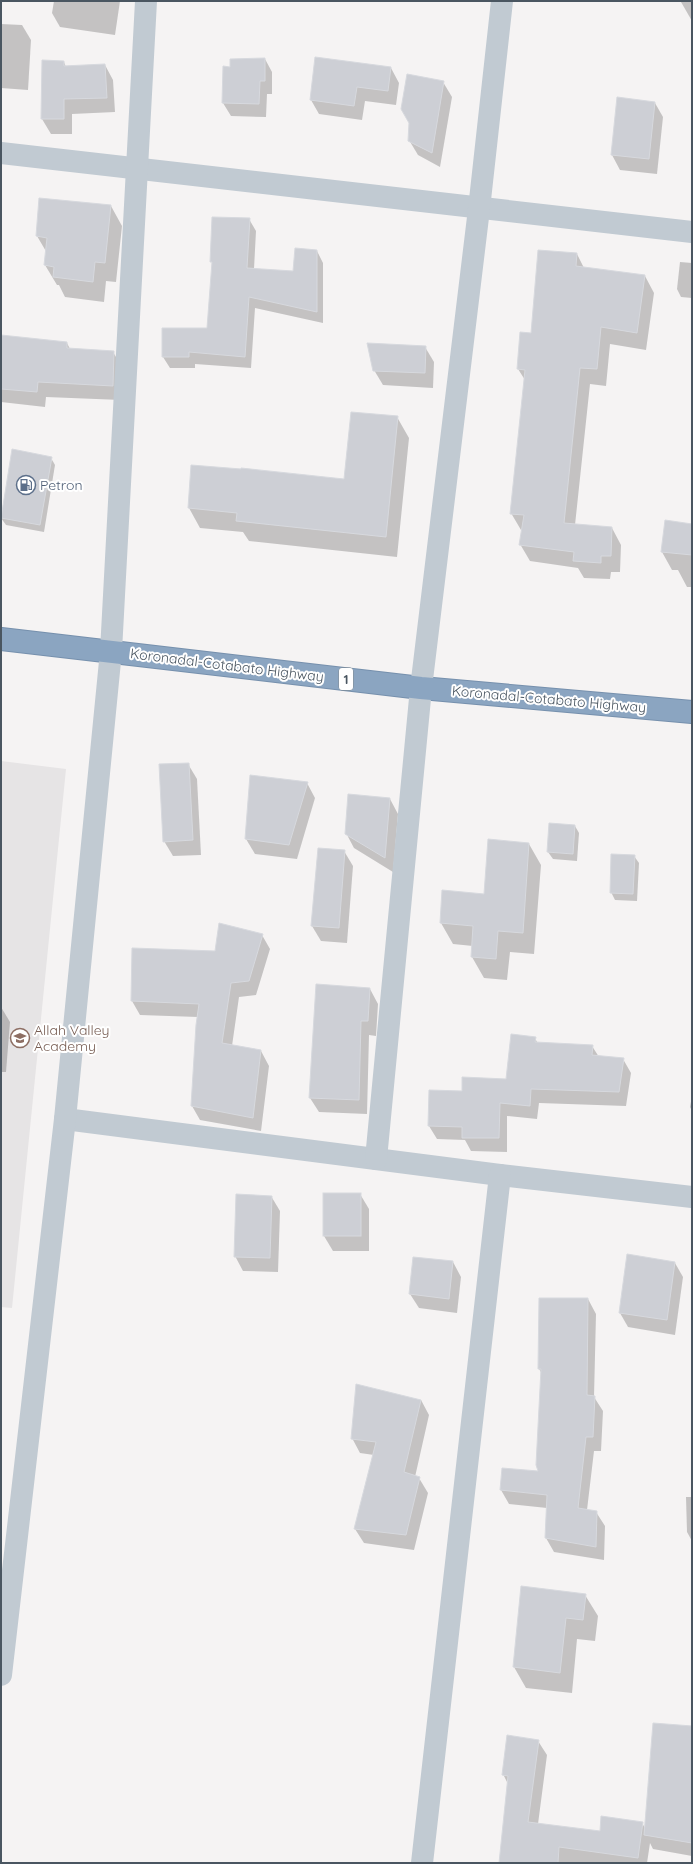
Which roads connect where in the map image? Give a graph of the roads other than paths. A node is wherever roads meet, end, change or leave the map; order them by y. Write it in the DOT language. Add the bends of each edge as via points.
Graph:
graph roads {
  1 [pos="146,1"];
  2 [pos="502,1"];
  3 [pos="1,153"];
  4 [pos="137,170"];
  5 [pos="479,209"];
  6 [pos="692,232"];
  7 [pos="1,639"];
  8 [pos="111,651"];
  9 [pos="422,688"];
  10 [pos="692,712"];
  11 [pos="65,1118"];
  12 [pos="376,1159"];
  13 [pos="500,1175"];
  14 [pos="692,1196"];
  15 [pos="1,1675"];
  16 [pos="422,1863"];
  1 -- 4 [label="street"];
  2 -- 5 [label="street"];
  3 -- 4 [label="street"];
  4 -- 5 [label="street"];
  4 -- 8 [label="street"];
  5 -- 6 [label="street"];
  5 -- 9 [label="street"];
  7 -- 8 [label="highway, Koronadal-Cotabato Highway / 1"];
  8 -- 9 [label="highway, Koronadal-Cotabato Highway / 1"];
  8 -- 11 [label="street"];
  9 -- 10 [label="highway, Koronadal-Cotabato Highway / 1"];
  9 -- 12 [label="street"];
  11 -- 12 [label="street"];
  11 -- 15 [label="street"];
  12 -- 13 [label="street"];
  13 -- 14 [label="street"];
  13 -- 16 [label="street"];
}
